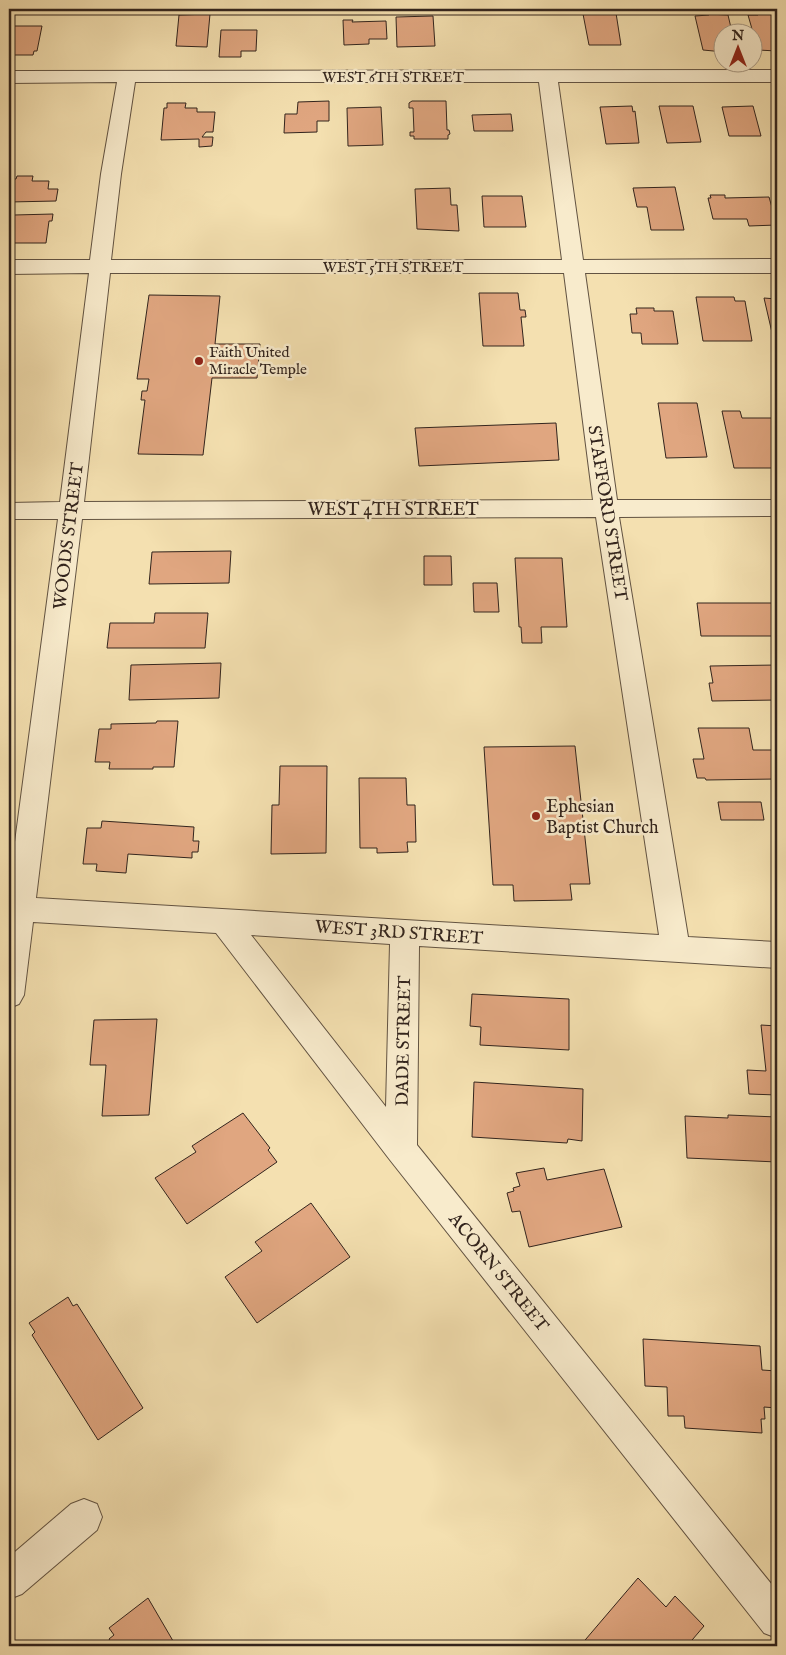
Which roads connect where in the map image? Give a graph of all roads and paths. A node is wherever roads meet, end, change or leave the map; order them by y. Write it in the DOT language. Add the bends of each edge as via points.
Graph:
graph roads {
  1 [pos="548,76"];
  2 [pos="777,76"];
  3 [pos="126,77"];
  4 [pos="9,78"];
  5 [pos="777,266"];
  6 [pos="9,267"];
  7 [pos="101,267"];
  8 [pos="574,267"];
  9 [pos="606,508"];
  10 [pos="777,508"];
  11 [pos="9,511"];
  12 [pos="71,512"];
  13 [pos="20,823"];
  14 [pos="20,909"];
  15 [pos="223,921"];
  16 [pos="405,932"];
  17 [pos="675,948"];
  18 [pos="777,955"];
  19 [pos="9,995"];
  20 [pos="401,1150"];
  21 [pos="84,1518"];
  22 [pos="9,1581"];
  23 [pos="777,1620"];
  1 -- 2 [label="street, WEST 6TH STREET"];
  1 -- 3 [label="street, WEST 6TH STREET"];
  1 -- 8 [label="street, STAFFORD STREET"];
  3 -- 4 [label="street, WEST 6TH STREET"];
  3 -- 7 [label="street, WOODS STREET"];
  5 -- 8 [label="street, WEST 5TH STREET"];
  6 -- 7 [label="street, WEST 5TH STREET"];
  7 -- 8 [label="street, WEST 5TH STREET"];
  7 -- 12 [label="street, WOODS STREET"];
  8 -- 9 [label="street, STAFFORD STREET"];
  9 -- 10 [label="street, WEST 4TH STREET"];
  9 -- 12 [label="street, WEST 4TH STREET"];
  9 -- 17 [label="street, STAFFORD STREET"];
  11 -- 12 [label="street, WEST 4TH STREET"];
  12 -- 13 [label="street, WOODS STREET"];
  13 -- 14 [label="street, WOODS STREET"];
  14 -- 15 [label="street, WEST 3RD STREET"];
  14 -- 19 [label="street, WOODS STREET"];
  15 -- 16 [label="street, WEST 3RD STREET"];
  15 -- 20 [label="street, ACORN STREET"];
  16 -- 17 [label="street, WEST 3RD STREET"];
  16 -- 20 [label="street, DADE STREET"];
  17 -- 18 [label="street, WEST 3RD STREET"];
  20 -- 23 [label="street, ACORN STREET"];
  21 -- 22 [label="street"];
}
